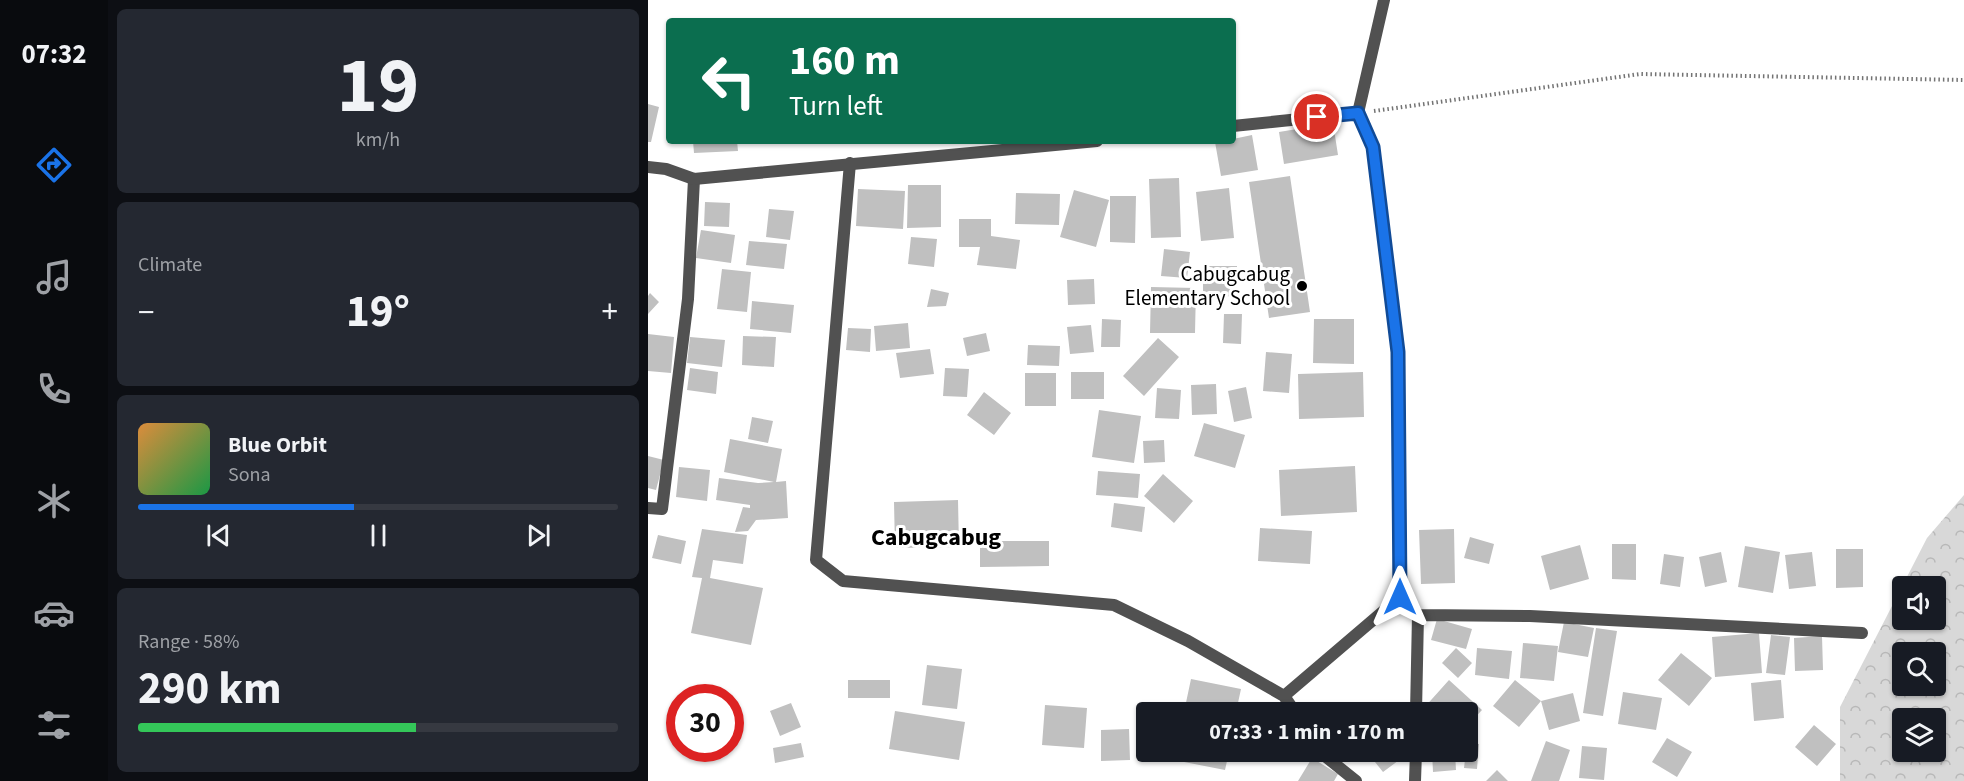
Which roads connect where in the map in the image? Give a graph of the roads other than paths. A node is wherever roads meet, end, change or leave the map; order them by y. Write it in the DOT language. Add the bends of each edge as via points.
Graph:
graph roads {
  1 [pos="1384,0"];
  2 [pos="1358,113"];
  3 [pos="1236,126"];
  4 [pos="1070,144"];
  5 [pos="850,163"];
  6 [pos="648,166"];
  7 [pos="694,179"];
  8 [pos="648,508"];
  9 [pos="1400,597"];
  10 [pos="1418,615"];
  11 [pos="1862,633"];
  12 [pos="1284,696"];
  13 [pos="1288,702"];
  14 [pos="1416,702"];
  15 [pos="1332,762"];
  16 [pos="1416,762"];
  17 [pos="1356,781"];
  18 [pos="1415,781"];
  1 -- 2 [label="street"];
  2 -- 3 [label="street"];
  2 -- 9 [label="street" via="1373,147 1398,352"];
  4 -- 5 [label="street"];
  5 -- 7 [label="street"];
  5 -- 12 [label="street" via="816,560 843,581 1114,605 1188,641"];
  6 -- 7 [label="street"];
  7 -- 8 [label="street" via="688,299 662,509"];
  9 -- 10 [label="street"];
  9 -- 12 [label="street"];
  10 -- 11 [label="street" via="1530,616"];
  10 -- 14 [label="street"];
  12 -- 13 [label="street"];
  15 -- 17 [label="street"];
  16 -- 18 [label="street"];
}
